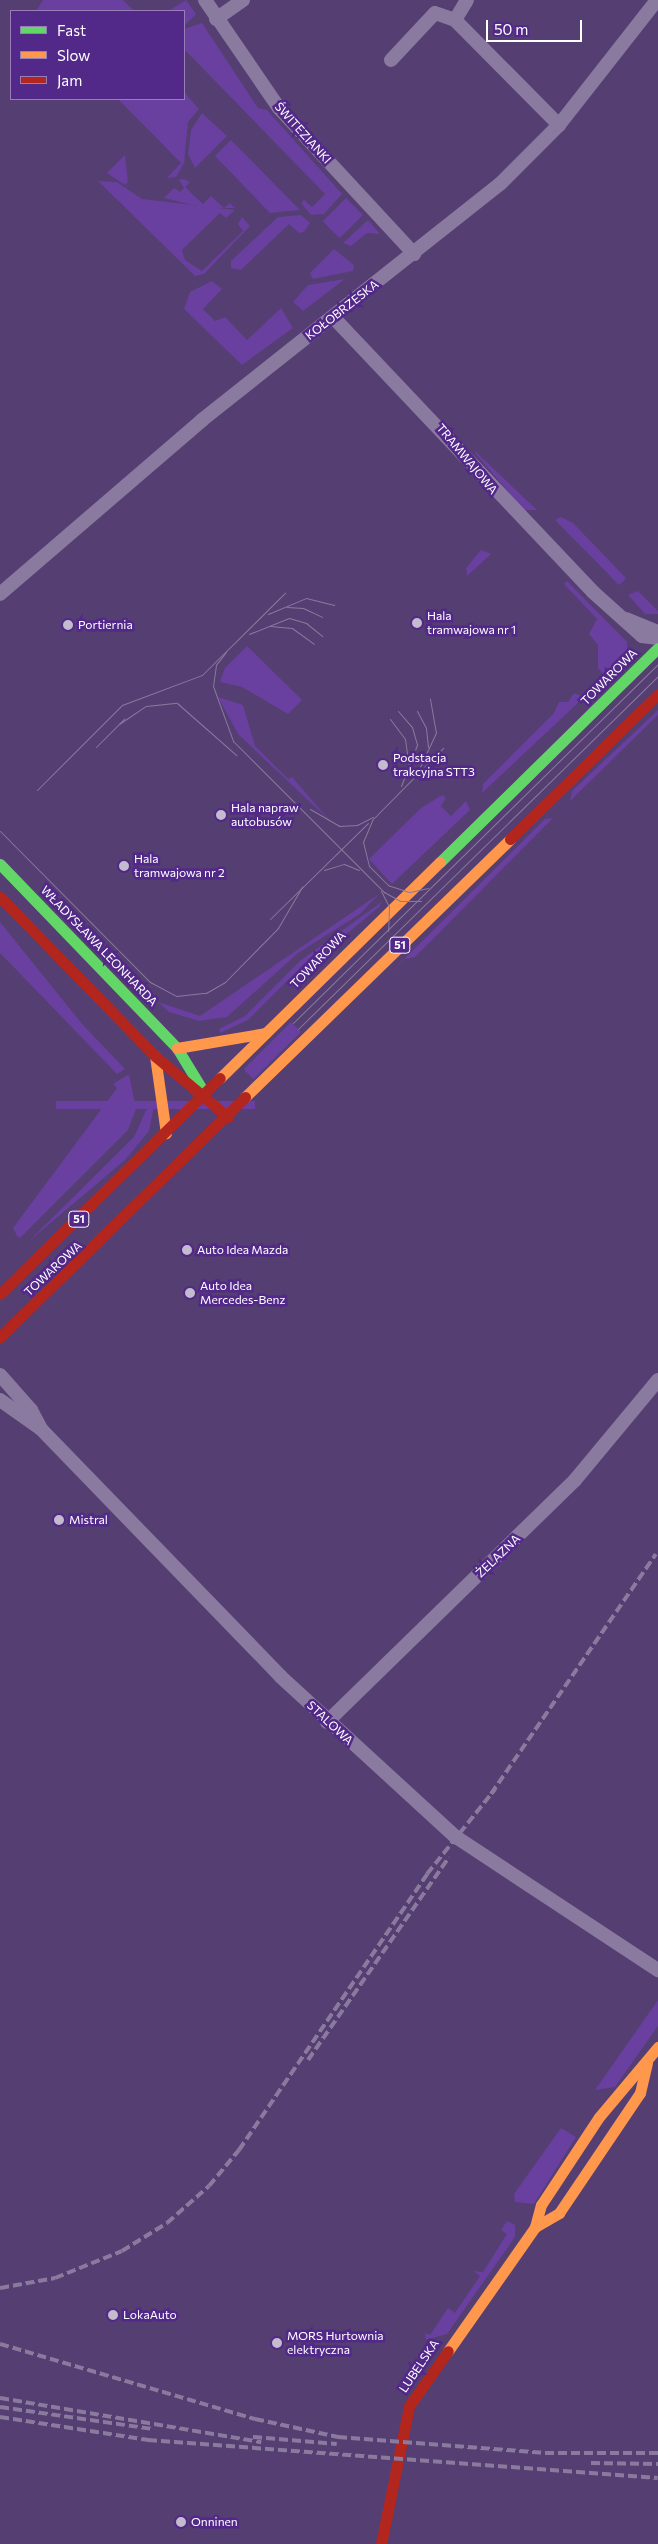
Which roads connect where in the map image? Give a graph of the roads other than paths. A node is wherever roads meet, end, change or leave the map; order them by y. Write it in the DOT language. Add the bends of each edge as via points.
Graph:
graph roads {
  1 [pos="205,0"];
  2 [pos="243,0"];
  3 [pos="467,0"];
  4 [pos="657,0"];
  5 [pos="216,19"];
  6 [pos="455,20"];
  7 [pos="391,60"];
  8 [pos="559,125"];
  9 [pos="414,254"];
  10 [pos="332,317"];
  11 [pos="0,594"];
  12 [pos="626,619"];
  13 [pos="658,632"];
  14 [pos="658,638"];
  15 [pos="658,648"];
  16 [pos="658,694"];
  17 [pos="0,864"];
  18 [pos="0,897"];
  19 [pos="266,1033"];
  20 [pos="177,1048"];
  21 [pos="155,1056"];
  22 [pos="205,1094"];
  23 [pos="228,1117"];
  24 [pos="166,1133"];
  25 [pos="0,1294"];
  26 [pos="4,1333"];
  27 [pos="0,1349"];
  28 [pos="0,1374"];
  29 [pos="658,1380"];
  30 [pos="0,1400"];
  31 [pos="41,1429"];
  32 [pos="327,1722"];
  33 [pos="658,1970"];
  34 [pos="658,2047"];
  35 [pos="647,2064"];
  36 [pos="535,2227"];
  37 [pos="381,2544"];
  1 -- 5 [label="street, ŚWITEZIANKI"];
  2 -- 5 [label="street"];
  3 -- 6 [label="street"];
  4 -- 8 [label="street, KOŁOBRZESKA"];
  5 -- 9 [label="street, ŚWITEZIANKI" via="279,108"];
  6 -- 7 [label="street" via="435,13"];
  6 -- 8 [label="street"];
  8 -- 9 [label="street, KOŁOBRZESKA" via="500,184"];
  9 -- 10 [label="street, KOŁOBRZESKA"];
  10 -- 11 [label="street, KOŁOBRZESKA" via="195,426"];
  10 -- 12 [label="street, TRAMWAJOWA" via="458,445 485,483"];
  12 -- 13 [label="street, TRAMWAJOWA"];
  12 -- 14 [label="street, TRAMWAJOWA" via="642,636"];
  15 -- 19 [label="main road, TOWAROWA / 51"];
  16 -- 23 [label="main road, TOWAROWA / 51"];
  17 -- 20 [label="main road, WŁADYSŁAWA LEONHARDA"];
  18 -- 21 [label="main road, WŁADYSŁAWA LEONHARDA"];
  19 -- 20 [label="main road"];
  19 -- 22 [label="main road, TOWAROWA / 51"];
  20 -- 22 [label="main road, WŁADYSŁAWA LEONHARDA"];
  21 -- 22 [label="main road, WŁADYSŁAWA LEONHARDA" via="184,1082"];
  21 -- 24 [label="main road"];
  22 -- 23 [label="main road, WŁADYSŁAWA LEONHARDA"];
  22 -- 24 [label="main road, TOWAROWA / 51"];
  23 -- 26 [label="main road, TOWAROWA / 51"];
  24 -- 25 [label="main road, TOWAROWA / 51"];
  26 -- 27 [label="street"];
  28 -- 31 [label="street, STALOWA" via="31,1410"];
  29 -- 32 [label="street, ŻELAZNA" via="575,1480"];
  30 -- 31 [label="street, STALOWA"];
  31 -- 32 [label="street, STALOWA"];
  32 -- 33 [label="street, STALOWA" via="466,1845"];
  34 -- 35 [label="main road, LUBELSKA"];
  35 -- 36 [label="main road, LUBELSKA" via="599,2117 541,2204"];
  35 -- 36 [label="main road, LUBELSKA" via="640,2093 559,2213"];
  36 -- 37 [label="main road, LUBELSKA" via="409,2406 399,2472"];
}
